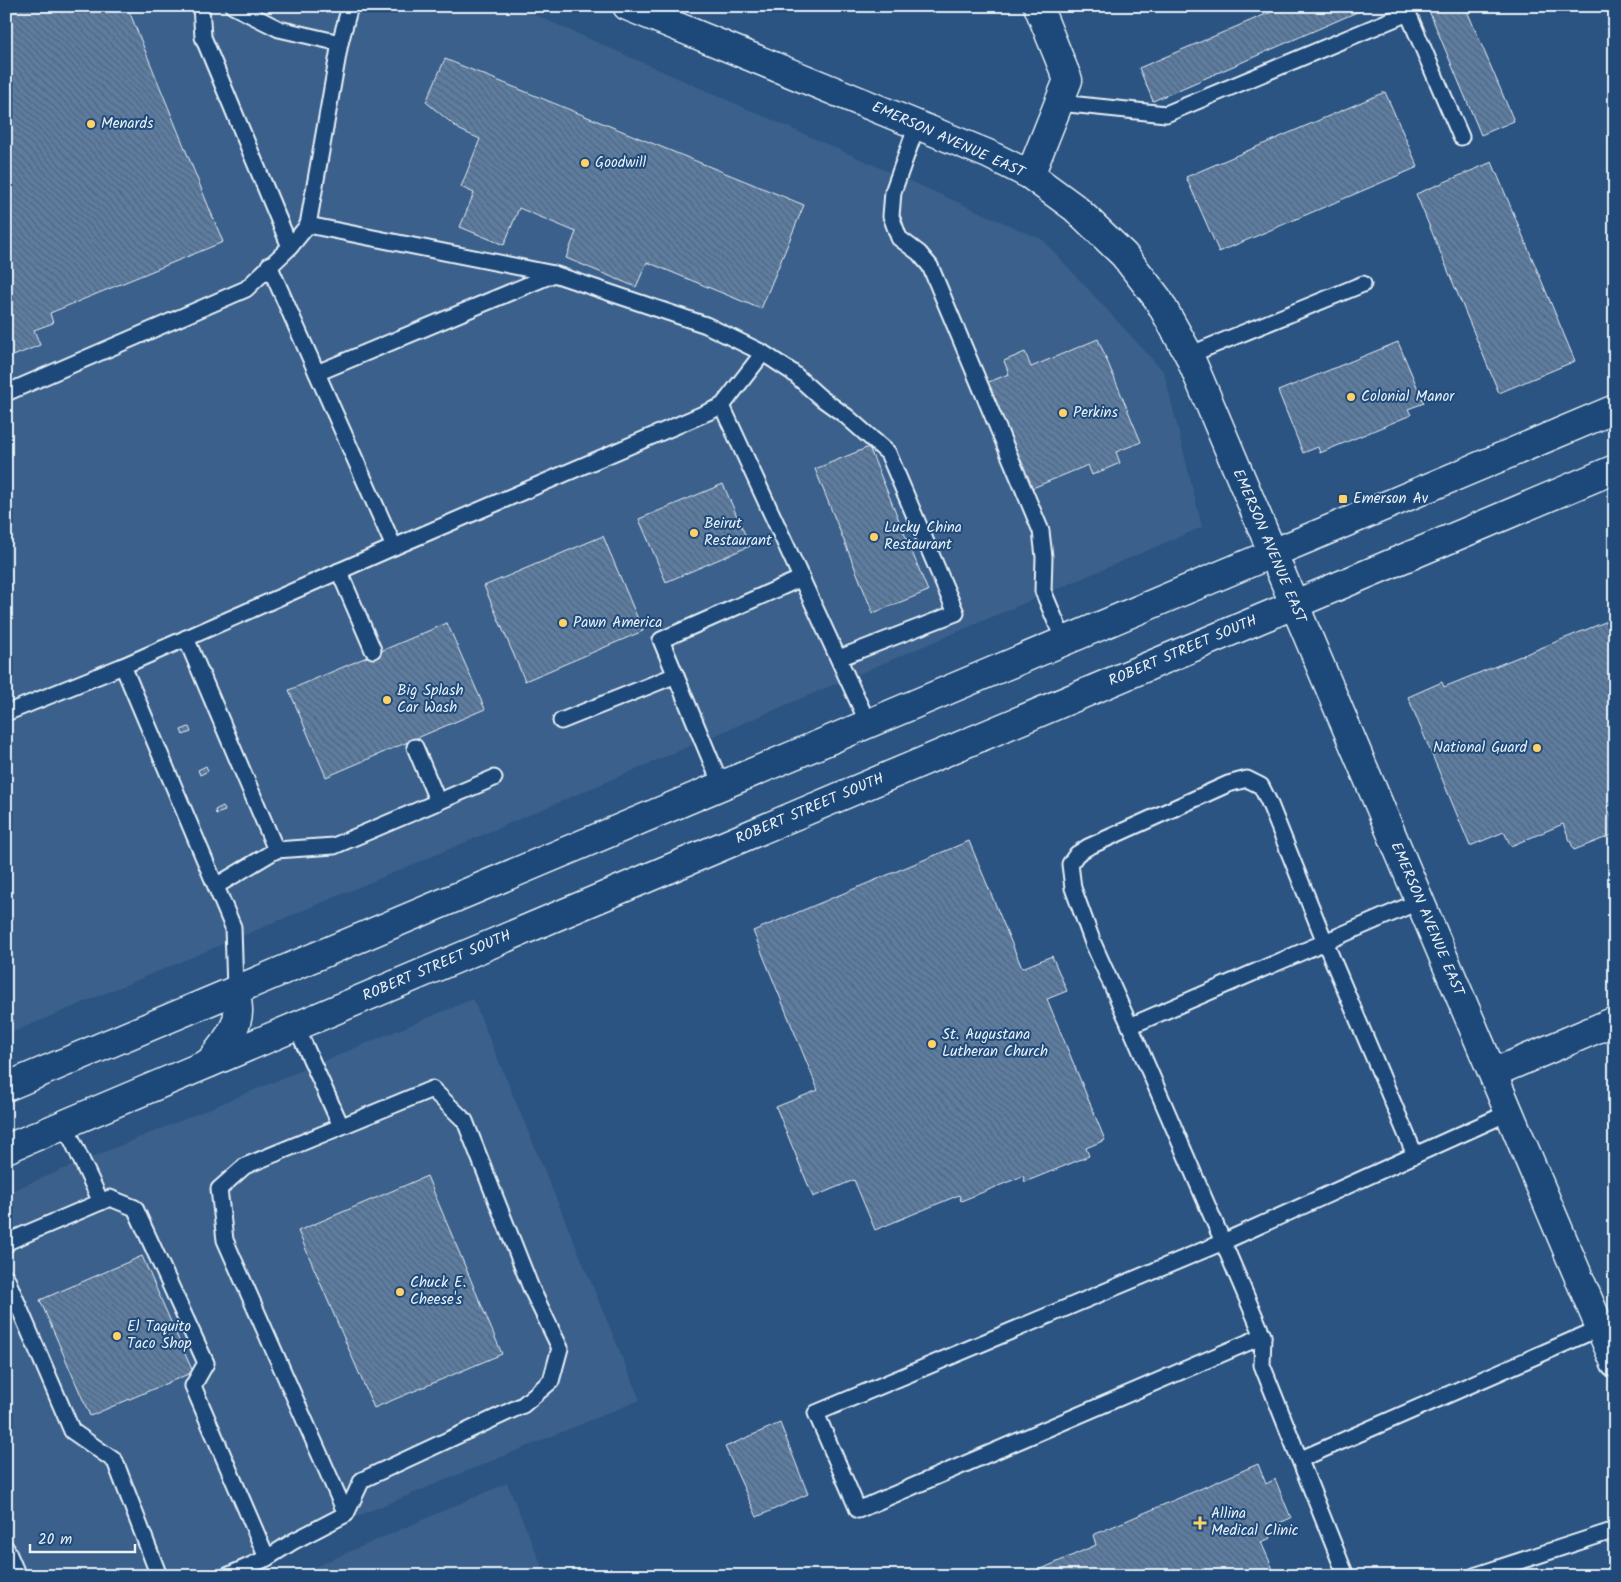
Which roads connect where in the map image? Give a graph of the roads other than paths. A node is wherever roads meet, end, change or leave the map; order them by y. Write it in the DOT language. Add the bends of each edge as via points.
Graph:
graph roads {
  1 [pos="201,6"];
  2 [pos="233,6"];
  3 [pos="350,6"];
  4 [pos="627,6"];
  5 [pos="1038,6"];
  6 [pos="340,43"];
  7 [pos="1058,103"];
  8 [pos="917,125"];
  9 [pos="1461,137"];
  10 [pos="1030,175"];
  11 [pos="308,225"];
  12 [pos="290,247"];
  13 [pos="269,265"];
  14 [pos="554,274"];
  15 [pos="1363,284"];
  16 [pos="763,353"];
  17 [pos="1189,354"];
  18 [pos="317,373"];
  19 [pos="6,393"];
  20 [pos="722,406"];
  21 [pos="1615,409"];
  22 [pos="1615,469"];
  23 [pos="394,547"];
  24 [pos="1272,553"];
  25 [pos="339,571"];
  26 [pos="802,578"];
  27 [pos="1294,605"];
  28 [pos="186,638"];
  29 [pos="1064,641"];
  30 [pos="373,650"];
  31 [pos="839,658"];
  32 [pos="123,666"];
  33 [pos="676,675"];
  34 [pos="6,713"];
  35 [pos="560,721"];
  36 [pos="868,723"];
  37 [pos="415,747"];
  38 [pos="494,778"];
  39 [pos="721,785"];
  40 [pos="438,802"];
  41 [pos="276,850"];
  42 [pos="216,886"];
  43 [pos="1420,901"];
  44 [pos="1325,942"];
  45 [pos="235,990"];
  46 [pos="1615,1021"];
  47 [pos="296,1026"];
  48 [pos="1130,1026"];
  49 [pos="209,1063"];
  50 [pos="1493,1073"];
  51 [pos="6,1087"];
  52 [pos="1510,1112"];
  53 [pos="65,1124"];
  54 [pos="341,1126"];
  55 [pos="6,1149"];
  56 [pos="1415,1155"];
  57 [pos="101,1202"];
  58 [pos="1223,1242"];
  59 [pos="6,1245"];
  60 [pos="6,1277"];
  61 [pos="1600,1328"];
  62 [pos="1263,1336"];
  63 [pos="1615,1363"];
  64 [pos="1301,1459"];
  65 [pos="346,1514"];
  66 [pos="1615,1530"];
  67 [pos="6,1548"];
  68 [pos="267,1558"];
  69 [pos="18,1576"];
  70 [pos="159,1576"];
  71 [pos="227,1576"];
  72 [pos="1346,1576"];
  73 [pos="1474,1576"];
  1 -- 12 [label="lane" via="203,38"];
  2 -- 6 [label="lane" via="279,29"];
  3 -- 6 [label="lane"];
  4 -- 8 [label="main road, EMERSON AVENUE EAST"];
  5 -- 7 [label="main road" via="1068,80"];
  6 -- 11 [label="lane"];
  7 -- 9 [label="lane" via="1166,114 1408,13"];
  7 -- 10 [label="main road"];
  8 -- 10 [label="main road, EMERSON AVENUE EAST"];
  8 -- 29 [label="lane" via="893,192 891,216 899,238 930,266 1040,531 1044,557 1043,591"];
  10 -- 17 [label="main road, EMERSON AVENUE EAST" via="1075,208 1124,255 1158,299"];
  11 -- 12 [label="lane"];
  11 -- 14 [label="lane"];
  12 -- 13 [label="lane"];
  13 -- 18 [label="lane"];
  13 -- 19 [label="lane" via="246,289"];
  14 -- 16 [label="lane" via="706,325"];
  14 -- 18 [label="lane"];
  15 -- 17 [label="lane"];
  16 -- 20 [label="lane"];
  16 -- 31 [label="lane" via="792,372 888,453 956,613"];
  17 -- 24 [label="main road, EMERSON AVENUE EAST"];
  18 -- 23 [label="lane"];
  20 -- 23 [label="lane"];
  20 -- 26 [label="lane"];
  21 -- 24 [label="main road"];
  22 -- 27 [label="main road, ROBERT STREET SOUTH"];
  23 -- 25 [label="lane"];
  24 -- 27 [label="main road, EMERSON AVENUE EAST"];
  24 -- 29 [label="main road"];
  25 -- 28 [label="lane"];
  25 -- 30 [label="lane"];
  26 -- 31 [label="lane"];
  26 -- 33 [label="lane" via="661,640"];
  27 -- 43 [label="main road, EMERSON AVENUE EAST"];
  27 -- 47 [label="main road, ROBERT STREET SOUTH"];
  28 -- 32 [label="lane"];
  28 -- 41 [label="lane"];
  29 -- 36 [label="main road"];
  31 -- 36 [label="lane"];
  32 -- 34 [label="lane"];
  32 -- 42 [label="lane"];
  33 -- 35 [label="lane"];
  33 -- 39 [label="lane"];
  36 -- 39 [label="main road"];
  37 -- 40 [label="lane"];
  38 -- 40 [label="lane"];
  39 -- 45 [label="main road"];
  40 -- 41 [label="lane" via="334,846"];
  41 -- 42 [label="lane"];
  42 -- 45 [label="lane" via="232,927"];
  43 -- 44 [label="lane"];
  43 -- 50 [label="main road, EMERSON AVENUE EAST"];
  44 -- 48 [label="lane"];
  44 -- 48 [label="lane" via="1261,786 1247,779 1228,784 1088,847 1070,864 1073,888 1093,943"];
  44 -- 56 [label="lane"];
  45 -- 49 [label="main road" via="237,1018 231,1033"];
  45 -- 51 [label="main road"];
  46 -- 50 [label="main road"];
  47 -- 49 [label="main road, ROBERT STREET SOUTH"];
  47 -- 54 [label="lane"];
  48 -- 58 [label="lane"];
  49 -- 53 [label="main road, ROBERT STREET SOUTH"];
  50 -- 52 [label="main road, EMERSON AVENUE EAST"];
  52 -- 56 [label="lane"];
  52 -- 61 [label="main road, EMERSON AVENUE EAST"];
  53 -- 55 [label="main road, ROBERT STREET SOUTH"];
  53 -- 57 [label="lane"];
  54 -- 65 [label="lane" via="245,1166 219,1190 225,1240"];
  54 -- 65 [label="lane" via="432,1089 465,1121 531,1288 560,1348 551,1381 523,1405 362,1480"];
  56 -- 58 [label="lane"];
  57 -- 59 [label="lane" via="6,1242"];
  57 -- 68 [label="lane" via="110,1198 135,1208 206,1363 193,1386"];
  58 -- 62 [label="lane"];
  58 -- 62 [label="lane" via="816,1412 858,1510"];
  60 -- 70 [label="lane" via="72,1431 115,1461"];
  61 -- 63 [label="main road, EMERSON AVENUE EAST"];
  61 -- 64 [label="lane"];
  62 -- 64 [label="lane" via="1262,1365"];
  64 -- 72 [label="lane"];
  65 -- 68 [label="lane"];
  66 -- 73 [label="lane"];
  67 -- 69 [label="lane"];
  68 -- 71 [label="lane"];
}
